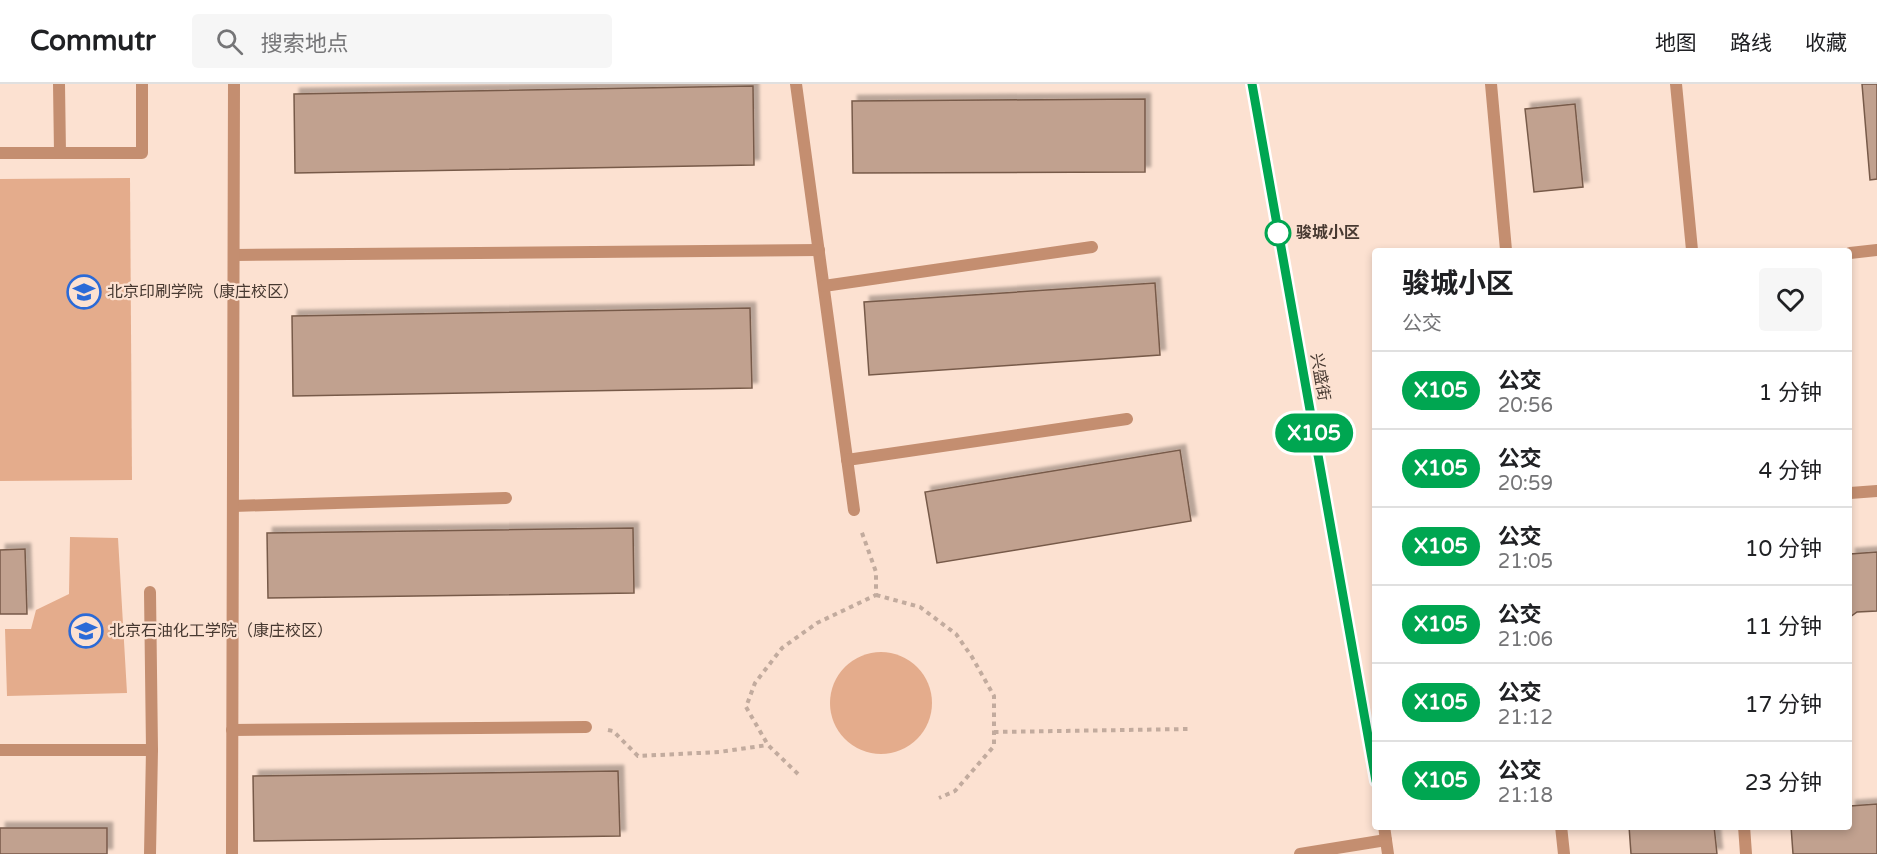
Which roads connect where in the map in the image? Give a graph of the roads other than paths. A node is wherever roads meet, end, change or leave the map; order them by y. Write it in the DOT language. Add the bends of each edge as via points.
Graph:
graph roads {
  1 [pos="59,84"];
  2 [pos="142,84"];
  3 [pos="234,84"];
  4 [pos="796,84"];
  5 [pos="1252,84"];
  6 [pos="1491,84"];
  7 [pos="1676,84"];
  8 [pos="0,153"];
  9 [pos="60,153"];
  10 [pos="1092,247"];
  11 [pos="1506,248"];
  12 [pos="1692,248"];
  13 [pos="819,250"];
  14 [pos="1877,250"];
  15 [pos="1852,253"];
  16 [pos="234,255"];
  17 [pos="824,286"];
  18 [pos="1127,419"];
  19 [pos="847,460"];
  20 [pos="1877,491"];
  21 [pos="1852,493"];
  22 [pos="506,498"];
  23 [pos="233,506"];
  24 [pos="854,510"];
  25 [pos="150,592"];
  26 [pos="586,727"];
  27 [pos="232,730"];
  28 [pos="0,750"];
  29 [pos="152,750"];
  30 [pos="1372,759"];
  31 [pos="1385,830"];
  32 [pos="1561,830"];
  33 [pos="1744,830"];
  34 [pos="1386,840"];
  35 [pos="150,854"];
  36 [pos="232,854"];
  37 [pos="1300,854"];
  38 [pos="1388,854"];
  39 [pos="1564,854"];
  40 [pos="1746,854"];
  1 -- 9 [label="street"];
  2 -- 9 [label="street" via="142,153"];
  3 -- 16 [label="street"];
  4 -- 13 [label="street"];
  5 -- 30 [label="street, 兴盛街"];
  6 -- 11 [label="street"];
  7 -- 12 [label="street"];
  8 -- 9 [label="street"];
  10 -- 17 [label="street"];
  13 -- 16 [label="street"];
  13 -- 17 [label="street"];
  14 -- 15 [label="street"];
  16 -- 23 [label="street"];
  17 -- 19 [label="street"];
  18 -- 19 [label="street"];
  19 -- 24 [label="street"];
  20 -- 21 [label="street"];
  22 -- 23 [label="street"];
  23 -- 27 [label="street"];
  25 -- 29 [label="street"];
  26 -- 27 [label="street"];
  27 -- 36 [label="street"];
  28 -- 29 [label="street"];
  29 -- 35 [label="street"];
  31 -- 34 [label="street"];
  32 -- 39 [label="street"];
  33 -- 40 [label="street"];
  34 -- 37 [label="street"];
  34 -- 38 [label="street"];
}
